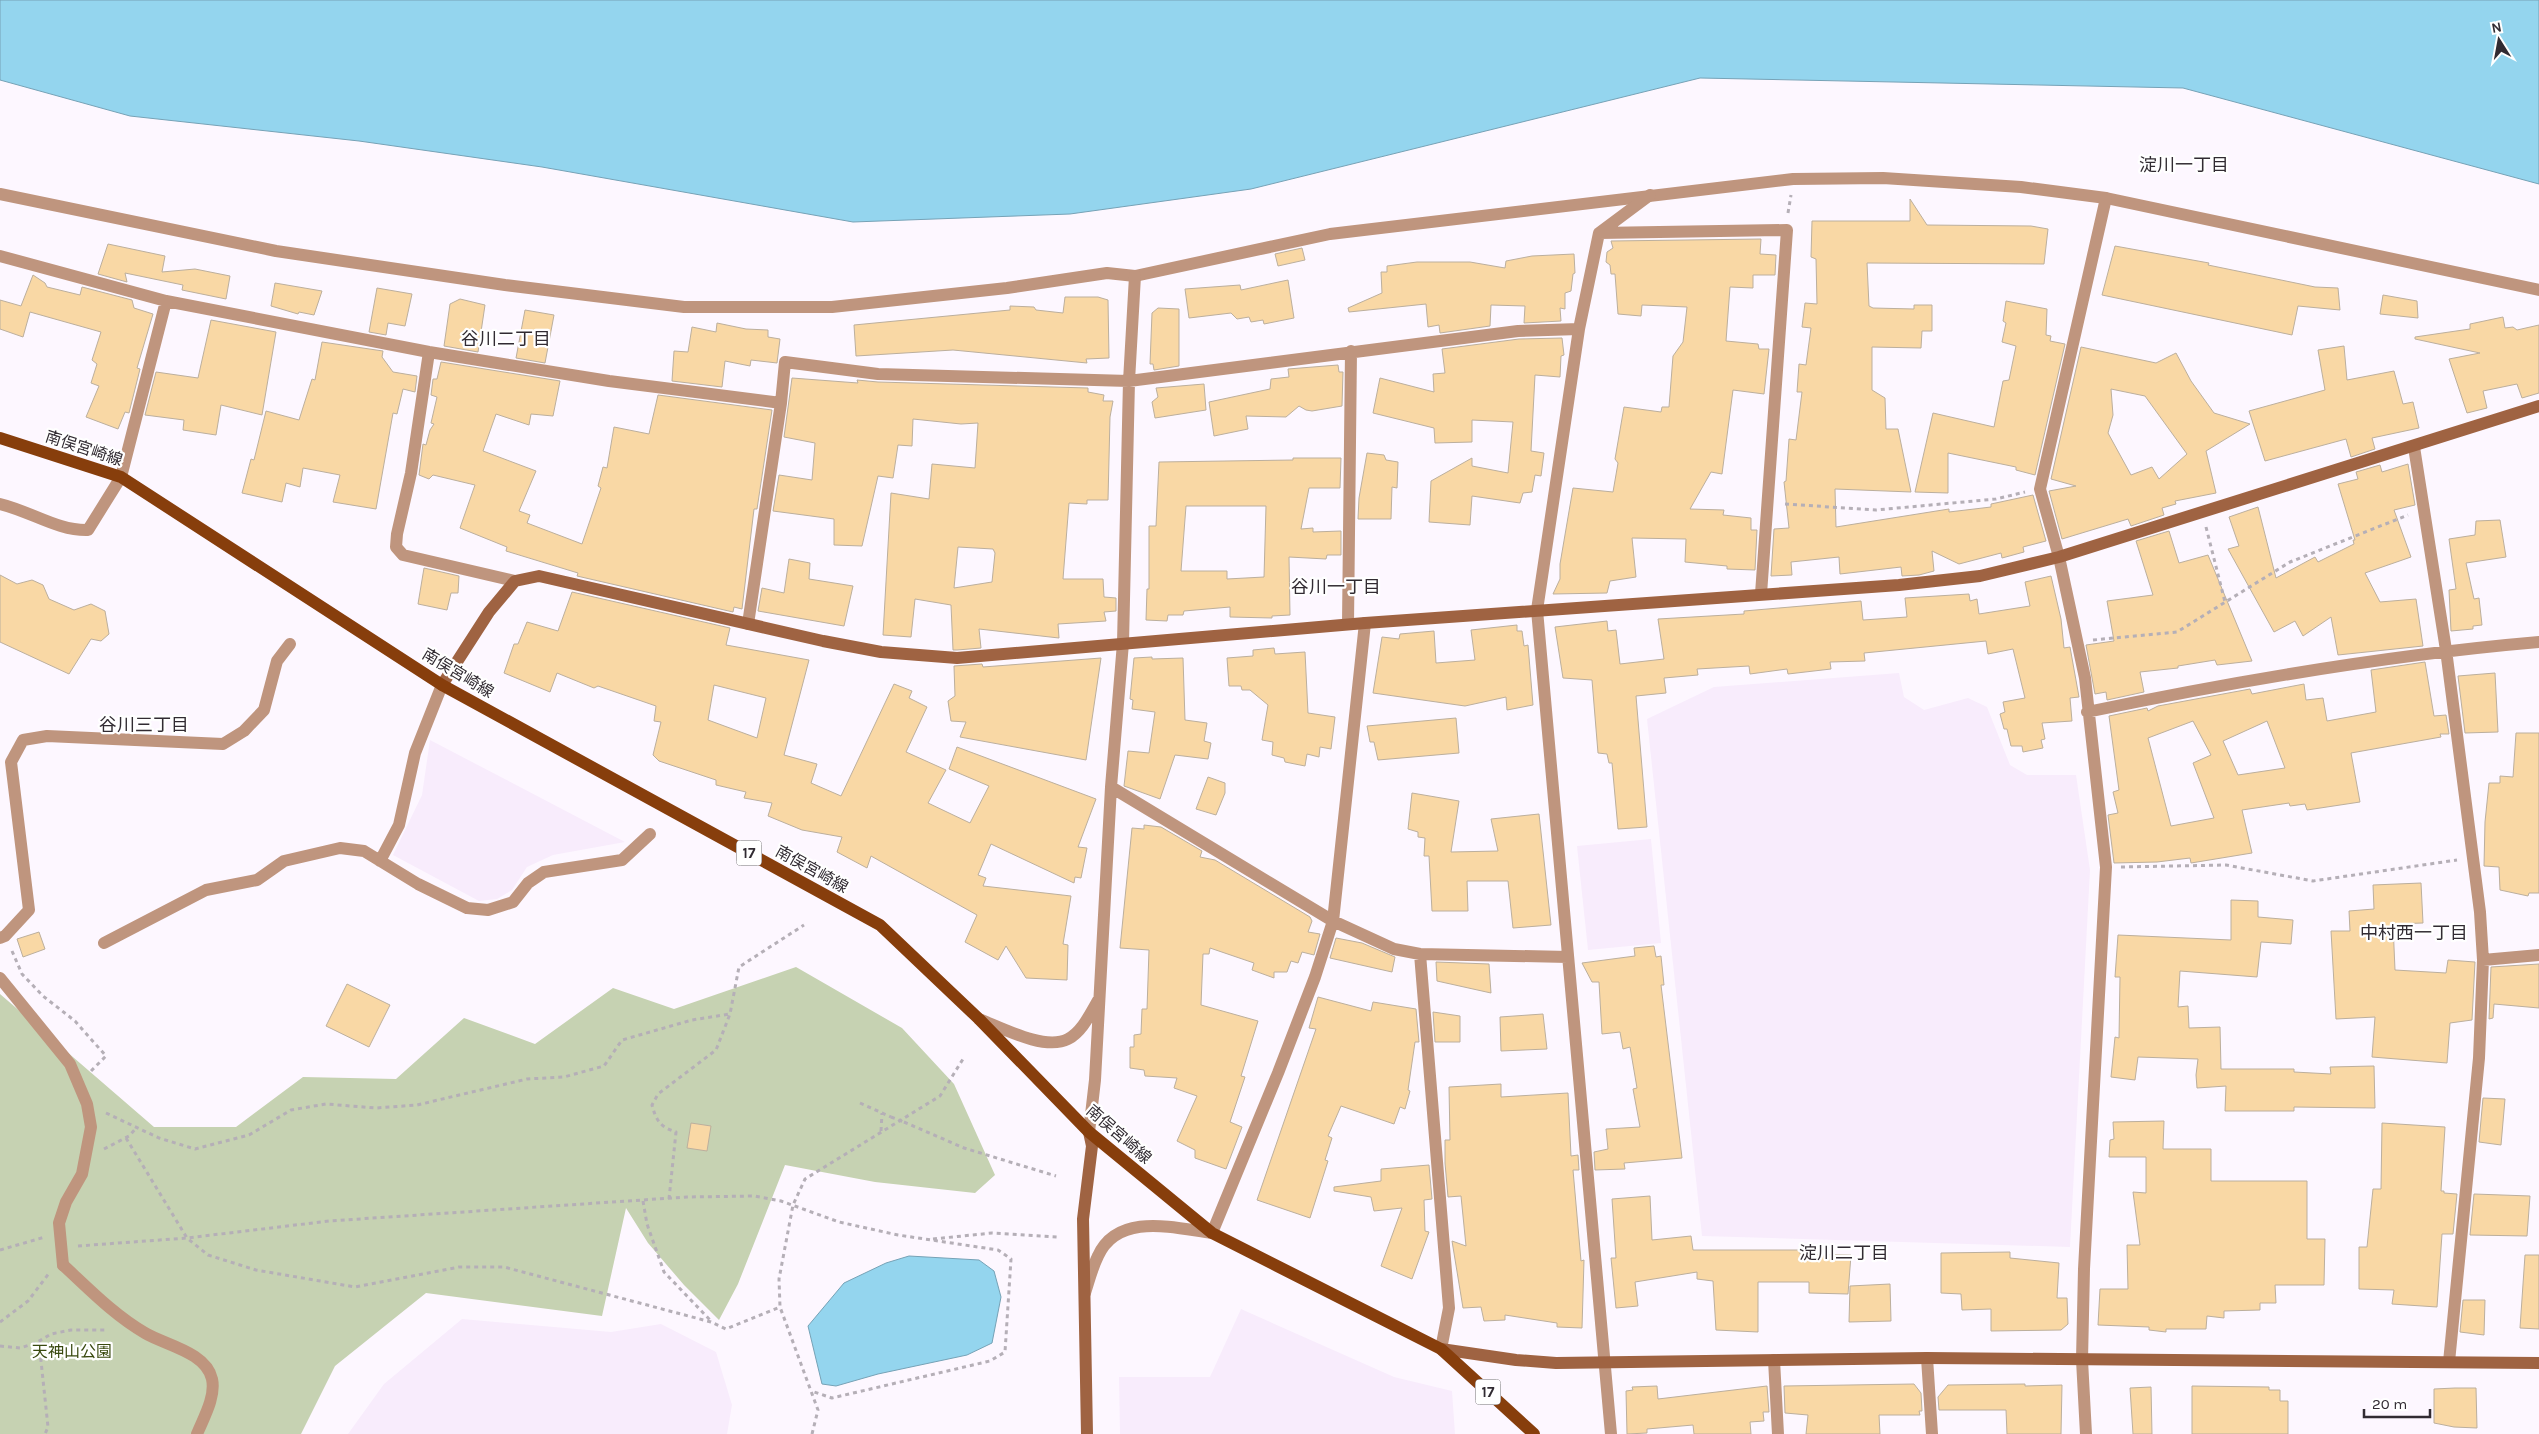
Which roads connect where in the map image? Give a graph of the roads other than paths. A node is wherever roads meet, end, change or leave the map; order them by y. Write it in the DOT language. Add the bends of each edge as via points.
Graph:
graph roads {
  1 [pos="0,194"];
  2 [pos="1650,194"];
  3 [pos="2106,198"];
  4 [pos="1598,233"];
  5 [pos="0,256"];
  6 [pos="1135,276"];
  7 [pos="2539,290"];
  8 [pos="166,300"];
  9 [pos="1579,329"];
  10 [pos="1351,351"];
  11 [pos="429,352"];
  12 [pos="1129,381"];
  13 [pos="781,403"];
  14 [pos="2539,406"];
  15 [pos="0,438"];
  16 [pos="2414,447"];
  17 [pos="121,476"];
  18 [pos="0,504"];
  19 [pos="2059,557"];
  20 [pos="515,581"];
  21 [pos="1760,594"];
  22 [pos="1537,610"];
  23 [pos="1366,623"];
  24 [pos="748,624"];
  25 [pos="1348,624"];
  26 [pos="2539,642"];
  27 [pos="1122,643"];
  28 [pos="290,644"];
  29 [pos="2446,650"];
  30 [pos="442,685"];
  31 [pos="2087,712"];
  32 [pos="1111,786"];
  33 [pos="650,834"];
  34 [pos="380,861"];
  35 [pos="1333,921"];
  36 [pos="3,937"];
  37 [pos="104,943"];
  38 [pos="1420,954"];
  39 [pos="2539,955"];
  40 [pos="1568,958"];
  41 [pos="2483,960"];
  42 [pos="0,978"];
  43 [pos="1100,998"];
  44 [pos="979,1019"];
  45 [pos="1089,1132"];
  46 [pos="1212,1233"];
  47 [pos="1084,1296"];
  48 [pos="1441,1349"];
  49 [pos="1927,1358"];
  50 [pos="1774,1360"];
  51 [pos="2082,1360"];
  52 [pos="2449,1362"];
  53 [pos="1605,1363"];
  54 [pos="2539,1363"];
  55 [pos="197,1434"];
  56 [pos="1087,1434"];
  57 [pos="1534,1434"];
  58 [pos="1611,1434"];
  59 [pos="1778,1434"];
  60 [pos="1932,1434"];
  61 [pos="2086,1434"];
  1 -- 6 [label="street" via="276,251 684,307 832,307 1017,287 1107,273"];
  2 -- 3 [label="street" via="1793,179 1883,178 2021,187"];
  2 -- 4 [label="street"];
  2 -- 6 [label="street" via="1330,234"];
  3 -- 7 [label="street"];
  3 -- 19 [label="street" via="2040,489"];
  4 -- 9 [label="street"];
  4 -- 21 [label="street" via="1786,230"];
  5 -- 8 [label="street"];
  6 -- 12 [label="street"];
  8 -- 11 [label="street"];
  8 -- 17 [label="street"];
  9 -- 10 [label="street" via="1518,331"];
  9 -- 22 [label="street"];
  10 -- 12 [label="street"];
  10 -- 25 [label="street"];
  11 -- 13 [label="street" via="609,381"];
  11 -- 20 [label="street" via="396,547 403,555"];
  12 -- 13 [label="street" via="878,374 785,362"];
  12 -- 27 [label="street"];
  13 -- 24 [label="street"];
  14 -- 16 [label="street"];
  15 -- 17 [label="main road, 南俣宮崎線 / 17"];
  16 -- 19 [label="street"];
  16 -- 29 [label="street"];
  17 -- 18 [label="street" via="88,530 72,530 19,508"];
  17 -- 30 [label="main road, 南俣宮崎線 / 17"];
  19 -- 21 [label="street" via="1980,576"];
  19 -- 31 [label="street" via="2084,678"];
  20 -- 24 [label="street" via="539,576"];
  20 -- 30 [label="street" via="488,612"];
  21 -- 22 [label="street"];
  22 -- 23 [label="street"];
  22 -- 40 [label="street"];
  23 -- 25 [label="street"];
  23 -- 35 [label="street"];
  24 -- 27 [label="street" via="881,652 957,658"];
  25 -- 27 [label="street"];
  26 -- 29 [label="street"];
  27 -- 32 [label="street"];
  28 -- 36 [label="street" via="277,661 264,710 244,732 224,744 47,736 23,740 11,762 29,910"];
  29 -- 31 [label="street" via="2194,690"];
  29 -- 41 [label="street"];
  30 -- 34 [label="street" via="415,753 399,825"];
  30 -- 44 [label="main road, 南俣宮崎線 / 17" via="880,925"];
  31 -- 51 [label="street" via="2106,867"];
  32 -- 35 [label="street"];
  32 -- 43 [label="street"];
  33 -- 34 [label="street" via="622,860 544,872 528,883 513,902 488,910 467,908"];
  34 -- 37 [label="street" via="364,851 340,848 284,861 257,880 206,890"];
  35 -- 38 [label="street" via="1394,949"];
  35 -- 46 [label="street" via="1285,1055"];
  38 -- 40 [label="street"];
  38 -- 48 [label="street" via="1449,1308"];
  39 -- 41 [label="street"];
  40 -- 53 [label="street"];
  41 -- 52 [label="street" via="2479,1058"];
  42 -- 55 [label="street" via="70,1064 87,1104 91,1127 82,1174 66,1202 59,1223 63,1265 112,1312 205,1365 212,1380 210,1402"];
  43 -- 44 [label="street" via="1082,1026 1068,1039 1045,1044"];
  43 -- 45 [label="street"];
  44 -- 45 [label="main road, 南俣宮崎線 / 17"];
  45 -- 46 [label="main road, 南俣宮崎線 / 17"];
  45 -- 47 [label="street" via="1092,1146 1083,1219"];
  46 -- 47 [label="street" via="1152,1226 1128,1228 1111,1238 1098,1255"];
  46 -- 48 [label="main road, 南俣宮崎線 / 17"];
  47 -- 56 [label="street"];
  48 -- 53 [label="street" via="1516,1360"];
  48 -- 57 [label="main road, 南俣宮崎線 / 17"];
  49 -- 50 [label="street"];
  49 -- 51 [label="street"];
  49 -- 60 [label="street"];
  50 -- 53 [label="street"];
  50 -- 59 [label="street"];
  51 -- 52 [label="street"];
  51 -- 61 [label="street"];
  52 -- 54 [label="street"];
  53 -- 58 [label="street"];
}
